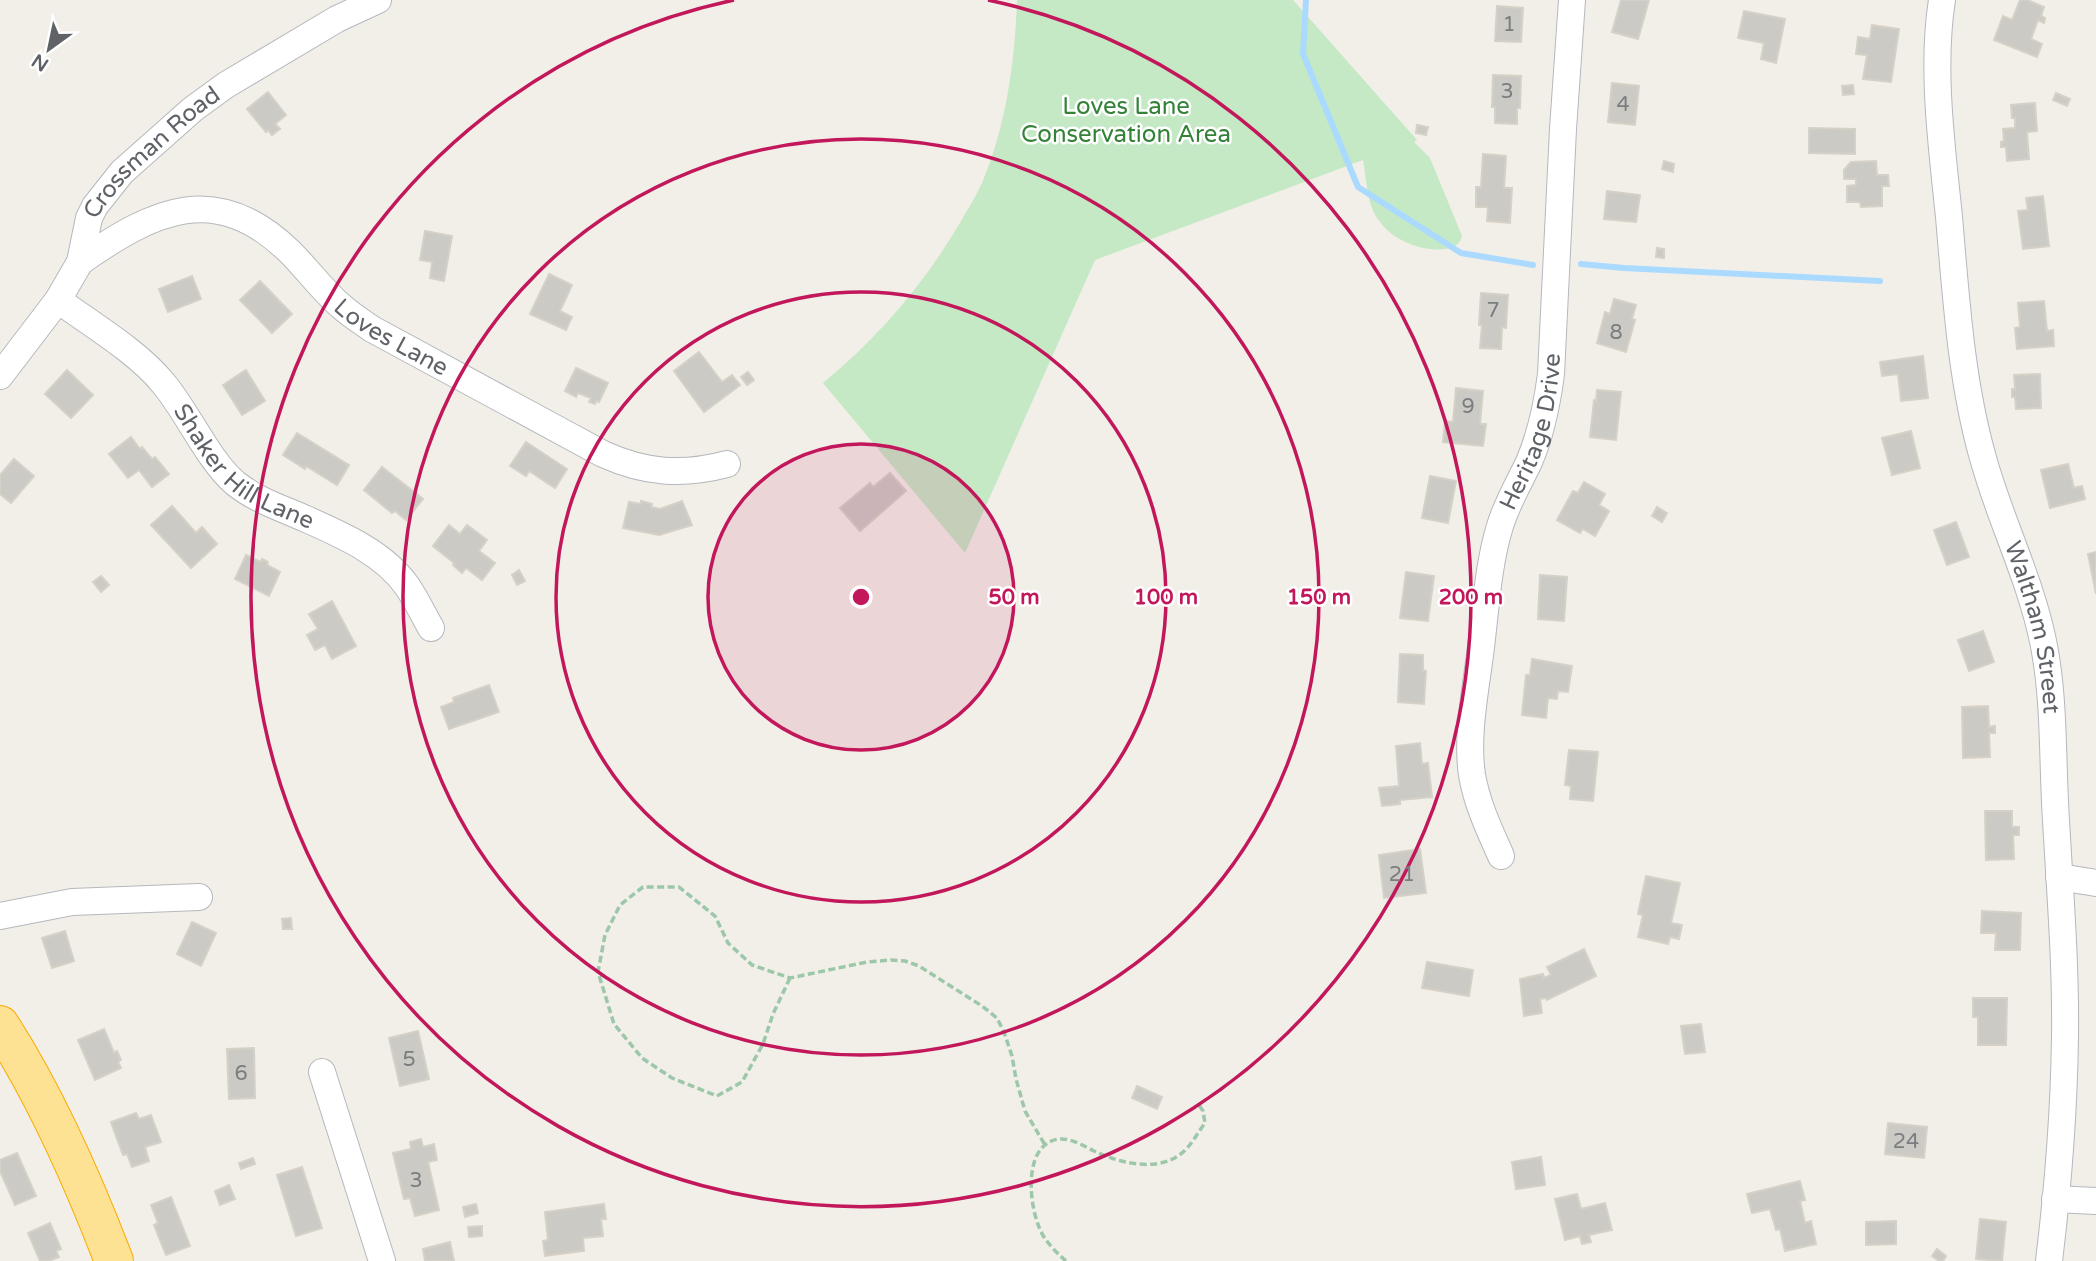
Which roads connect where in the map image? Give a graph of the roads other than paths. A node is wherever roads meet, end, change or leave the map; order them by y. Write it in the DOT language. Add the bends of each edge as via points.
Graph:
graph roads {
  1 [pos="378,0"];
  2 [pos="1572,0"];
  3 [pos="1938,1"];
  4 [pos="80,262"];
  5 [pos="58,300"];
  6 [pos="0,376"];
  7 [pos="727,464"];
  8 [pos="431,628"];
  9 [pos="1501,856"];
  10 [pos="2059,877"];
  11 [pos="2096,883"];
  12 [pos="200,897"];
  13 [pos="0,916"];
  14 [pos="0,1026"];
  15 [pos="322,1072"];
  16 [pos="2055,1199"];
  17 [pos="2096,1201"];
  18 [pos="114,1261"];
  19 [pos="382,1261"];
  20 [pos="2049,1261"];
  1 -- 4 [label="street, Crossman Road" via="226,85 157,140 122,172 95,206"];
  2 -- 9 [label="street, Heritage Drive" via="1548,398 1533,452 1496,542 1471,736 1478,801"];
  3 -- 10 [label="street, Waltham Street" via="1940,125 1966,374 1983,458 2043,641"];
  4 -- 5 [label="street, Crossman Road"];
  4 -- 7 [label="street, Loves Lane" via="128,230 171,214 226,211 276,239 340,306 372,329 603,454 667,472"];
  5 -- 6 [label="street, Crossman Road"];
  5 -- 8 [label="street, Shaker Hill Lane" via="157,376 231,480 256,497 371,552 407,586"];
  10 -- 11 [label="street"];
  10 -- 16 [label="street, Waltham Street" via="2065,1034"];
  12 -- 13 [label="street" via="72,902"];
  14 -- 18 [label="highway" via="50,1115"];
  15 -- 19 [label="street"];
  16 -- 17 [label="street"];
  16 -- 20 [label="street, Waltham Street"];
}
